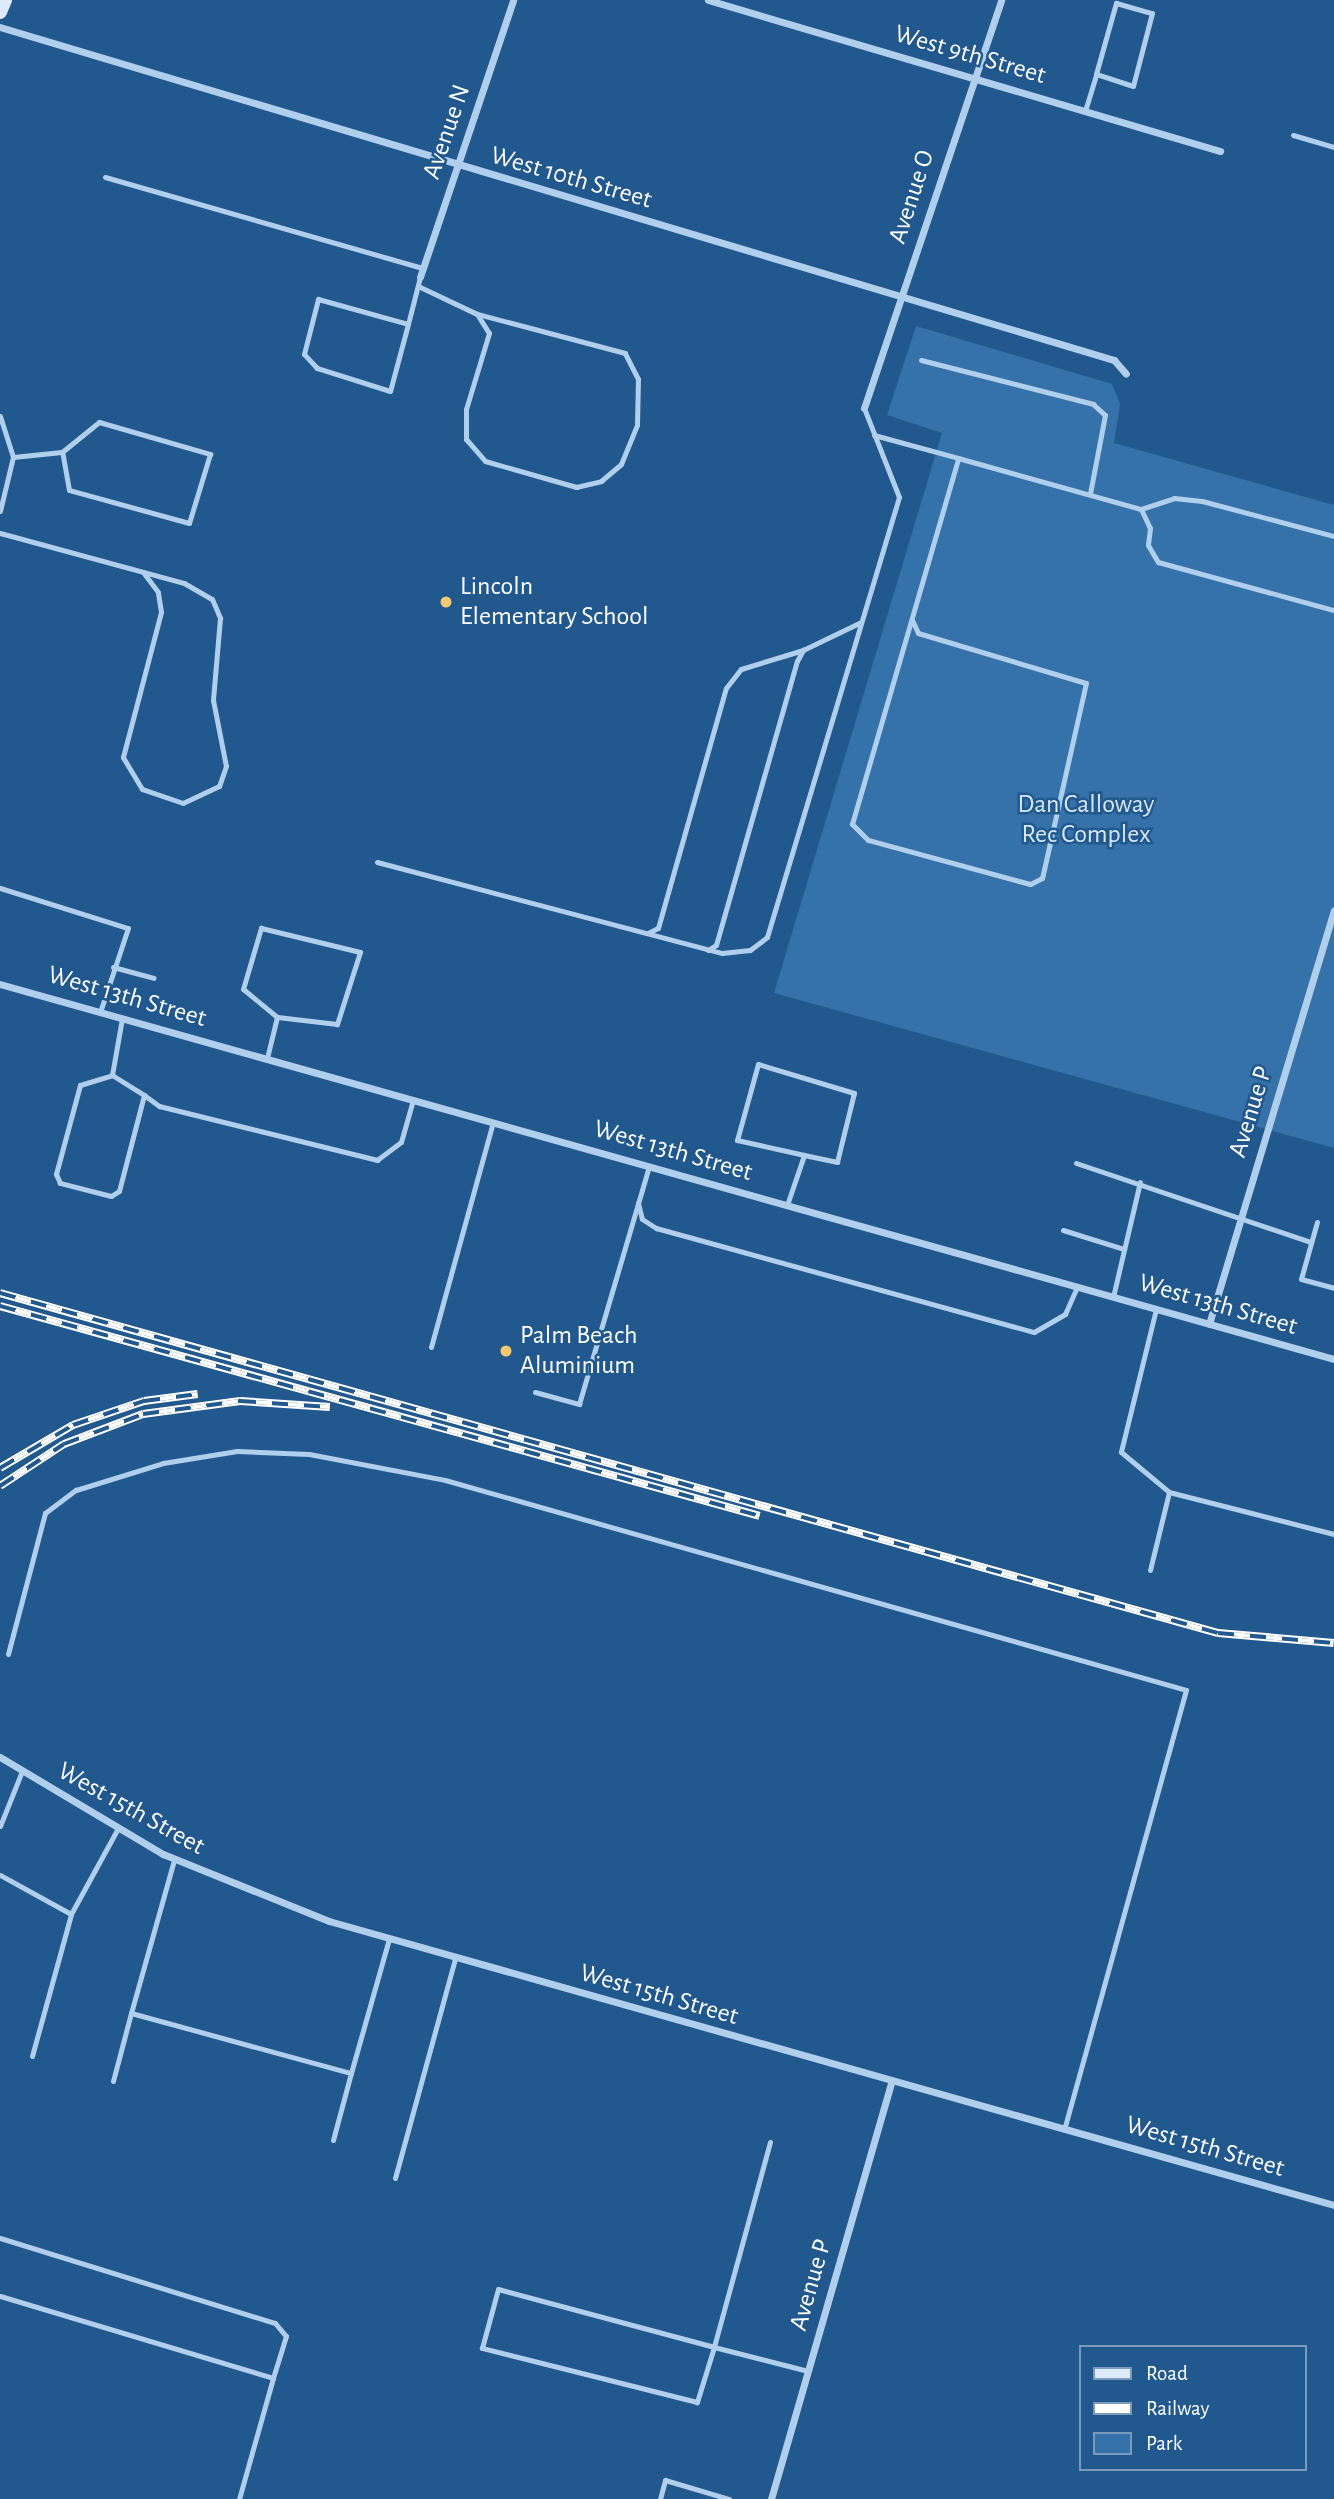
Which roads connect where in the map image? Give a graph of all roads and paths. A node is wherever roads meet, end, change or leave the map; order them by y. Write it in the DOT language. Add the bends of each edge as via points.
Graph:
graph roads {
  1 [pos="5,0"];
  2 [pos="513,0"];
  3 [pos="708,0"];
  4 [pos="1000,0"];
  5 [pos="0,12"];
  6 [pos="0,27"];
  7 [pos="1096,74"];
  8 [pos="974,79"];
  9 [pos="1085,111"];
  10 [pos="1293,135"];
  11 [pos="1334,148"];
  12 [pos="1220,151"];
  13 [pos="458,166"];
  14 [pos="105,177"];
  15 [pos="423,268"];
  16 [pos="420,277"];
  17 [pos="418,286"];
  18 [pos="901,297"];
  19 [pos="477,314"];
  20 [pos="408,324"];
  21 [pos="921,360"];
  22 [pos="1125,374"];
  23 [pos="864,408"];
  24 [pos="0,416"];
  25 [pos="873,434"];
  26 [pos="62,452"];
  27 [pos="13,457"];
  28 [pos="958,458"];
  29 [pos="1090,494"];
  30 [pos="1141,509"];
  31 [pos="0,511"];
  32 [pos="0,533"];
  33 [pos="1334,536"];
  34 [pos="143,572"];
  35 [pos="1334,610"];
  36 [pos="912,620"];
  37 [pos="862,622"];
  38 [pos="803,650"];
  39 [pos="377,862"];
  40 [pos="0,888"];
  41 [pos="1334,911"];
  42 [pos="648,934"];
  43 [pos="708,950"];
  44 [pos="113,967"];
  45 [pos="154,978"];
  46 [pos="0,984"];
  47 [pos="100,1012"];
  48 [pos="277,1017"];
  49 [pos="122,1018"];
  50 [pos="267,1058"];
  51 [pos="112,1075"];
  52 [pos="144,1095"];
  53 [pos="413,1100"];
  54 [pos="493,1122"];
  55 [pos="804,1155"];
  56 [pos="1076,1163"];
  57 [pos="649,1166"];
  58 [pos="1140,1182"];
  59 [pos="638,1203"];
  60 [pos="786,1205"];
  61 [pos="1242,1214"];
  62 [pos="1317,1222"];
  63 [pos="1063,1230"];
  64 [pos="1311,1242"];
  65 [pos="1124,1249"];
  66 [pos="1077,1287"];
  67 [pos="1334,1288"];
  68 [pos="1113,1297"];
  69 [pos="1156,1309"];
  70 [pos="1209,1324"];
  71 [pos="431,1347"];
  72 [pos="1334,1359"];
  73 [pos="535,1392"];
  74 [pos="1169,1492"];
  75 [pos="1334,1534"];
  76 [pos="1150,1570"];
  77 [pos="8,1654"];
  78 [pos="0,1757"];
  79 [pos="22,1771"];
  80 [pos="0,1826"];
  81 [pos="117,1830"];
  82 [pos="174,1860"];
  83 [pos="0,1875"];
  84 [pos="71,1914"];
  85 [pos="389,1939"];
  86 [pos="455,1958"];
  87 [pos="131,2013"];
  88 [pos="32,2056"];
  89 [pos="351,2073"];
  90 [pos="113,2081"];
  91 [pos="891,2083"];
  92 [pos="1065,2129"];
  93 [pos="334,2140"];
  94 [pos="770,2142"];
  95 [pos="395,2178"];
  96 [pos="1334,2205"];
  97 [pos="0,2238"];
  98 [pos="0,2296"];
  99 [pos="714,2347"];
  100 [pos="808,2371"];
  101 [pos="273,2378"];
  102 [pos="239,2499"];
  103 [pos="660,2499"];
  104 [pos="729,2499"];
  105 [pos="771,2499"];
  1 -- 5 [label="main road"];
  2 -- 13 [label="street, Avenue N"];
  3 -- 8 [label="street, West 9th Street"];
  4 -- 8 [label="street, Avenue O"];
  6 -- 13 [label="street, West 10th Street"];
  7 -- 7 [label="lane" via="1116,3 1152,13 1133,86"];
  7 -- 9 [label="lane"];
  8 -- 9 [label="street, West 9th Street"];
  8 -- 18 [label="street, Avenue O"];
  9 -- 12 [label="street, West 9th Street"];
  10 -- 11 [label="lane"];
  13 -- 15 [label="street, Avenue N"];
  13 -- 18 [label="street, West 10th Street"];
  14 -- 15 [label="lane"];
  15 -- 16 [label="street, Avenue N"];
  16 -- 17 [label="lane"];
  17 -- 19 [label="lane"];
  17 -- 20 [label="lane"];
  18 -- 22 [label="street, West 10th Street" via="1114,360"];
  18 -- 23 [label="street, Avenue O"];
  19 -- 19 [label="lane" via="489,333 466,409 466,439 485,461 576,487 601,481 621,464 636,425 638,379 625,353"];
  20 -- 20 [label="lane" via="390,391 317,368 304,354 318,299"];
  21 -- 29 [label="lane" via="1093,404 1105,415"];
  23 -- 25 [label="lane"];
  24 -- 27 [label="lane"];
  25 -- 28 [label="lane"];
  25 -- 37 [label="lane" via="899,497"];
  26 -- 26 [label="lane" via="99,422 210,454 189,523 69,490"];
  26 -- 27 [label="lane"];
  27 -- 31 [label="lane"];
  28 -- 29 [label="lane"];
  28 -- 36 [label="lane"];
  29 -- 30 [label="lane"];
  30 -- 33 [label="lane" via="1174,498 1202,501"];
  30 -- 35 [label="lane" via="1150,528 1148,545 1158,562"];
  32 -- 34 [label="lane"];
  34 -- 34 [label="lane" via="212,599 220,618 212,676 226,766 219,786 184,803 142,789 123,757 161,612 158,592"];
  36 -- 36 [label="lane" via="852,824 868,840 1030,884 1042,878 1089,695 1086,682 918,633"];
  37 -- 38 [label="lane"];
  37 -- 43 [label="lane" via="767,937 750,950"];
  38 -- 42 [label="lane" via="741,668 726,688 658,928"];
  38 -- 43 [label="lane" via="716,945"];
  39 -- 42 [label="lane"];
  40 -- 44 [label="lane" via="128,928"];
  41 -- 61 [label="street, Avenue P"];
  42 -- 43 [label="lane"];
  44 -- 45 [label="lane"];
  44 -- 47 [label="lane"];
  46 -- 47 [label="street, West 13th Street"];
  47 -- 49 [label="street, West 13th Street"];
  48 -- 48 [label="lane" via="243,989 261,928 359,953 337,1024"];
  48 -- 50 [label="lane"];
  49 -- 50 [label="street, West 13th Street"];
  49 -- 51 [label="lane"];
  50 -- 53 [label="street, West 13th Street"];
  51 -- 52 [label="lane"];
  51 -- 52 [label="lane" via="80,1085 56,1174 60,1183 111,1196 119,1191"];
  52 -- 53 [label="lane" via="159,1106 377,1160 401,1143"];
  53 -- 54 [label="street, West 13th Street"];
  54 -- 57 [label="street, West 13th Street"];
  54 -- 71 [label="lane"];
  55 -- 55 [label="lane" via="837,1162 855,1093 758,1064 737,1140"];
  55 -- 60 [label="lane"];
  56 -- 58 [label="lane"];
  57 -- 59 [label="lane"];
  57 -- 60 [label="street, West 13th Street"];
  58 -- 61 [label="lane"];
  58 -- 65 [label="lane"];
  59 -- 66 [label="lane" via="642,1219 656,1228 1034,1332 1065,1314"];
  59 -- 73 [label="lane" via="579,1404"];
  60 -- 66 [label="street, West 13th Street"];
  61 -- 64 [label="lane"];
  61 -- 70 [label="street, Avenue P"];
  62 -- 64 [label="lane"];
  63 -- 65 [label="lane"];
  64 -- 67 [label="lane" via="1301,1279"];
  65 -- 68 [label="lane"];
  66 -- 68 [label="street, West 13th Street"];
  68 -- 69 [label="street, West 13th Street"];
  69 -- 70 [label="street, West 13th Street"];
  69 -- 74 [label="lane" via="1121,1452"];
  70 -- 72 [label="street, West 13th Street"];
  74 -- 75 [label="lane"];
  74 -- 76 [label="lane"];
  77 -- 92 [label="lane" via="45,1513 76,1490 163,1463 237,1451 309,1454 445,1480 1186,1690"];
  78 -- 79 [label="street, West 15th Street"];
  79 -- 80 [label="lane"];
  79 -- 81 [label="street, West 15th Street"];
  81 -- 82 [label="street, West 15th Street"];
  81 -- 84 [label="lane"];
  82 -- 85 [label="street, West 15th Street" via="251,1894"];
  82 -- 87 [label="lane"];
  83 -- 84 [label="lane"];
  84 -- 88 [label="lane"];
  85 -- 86 [label="street, West 15th Street"];
  85 -- 89 [label="lane"];
  86 -- 91 [label="street, West 15th Street"];
  86 -- 95 [label="lane"];
  87 -- 89 [label="lane"];
  87 -- 90 [label="lane"];
  89 -- 93 [label="lane"];
  91 -- 92 [label="street, West 15th Street"];
  91 -- 100 [label="street, Avenue P"];
  92 -- 96 [label="street, West 15th Street"];
  94 -- 99 [label="lane"];
  97 -- 101 [label="lane" via="275,2323 286,2336"];
  98 -- 101 [label="lane"];
  99 -- 99 [label="lane" via="498,2289 482,2348 697,2402"];
  99 -- 100 [label="lane"];
  100 -- 105 [label="street, Avenue P"];
  101 -- 102 [label="lane"];
  103 -- 104 [label="lane" via="665,2480"];
}
